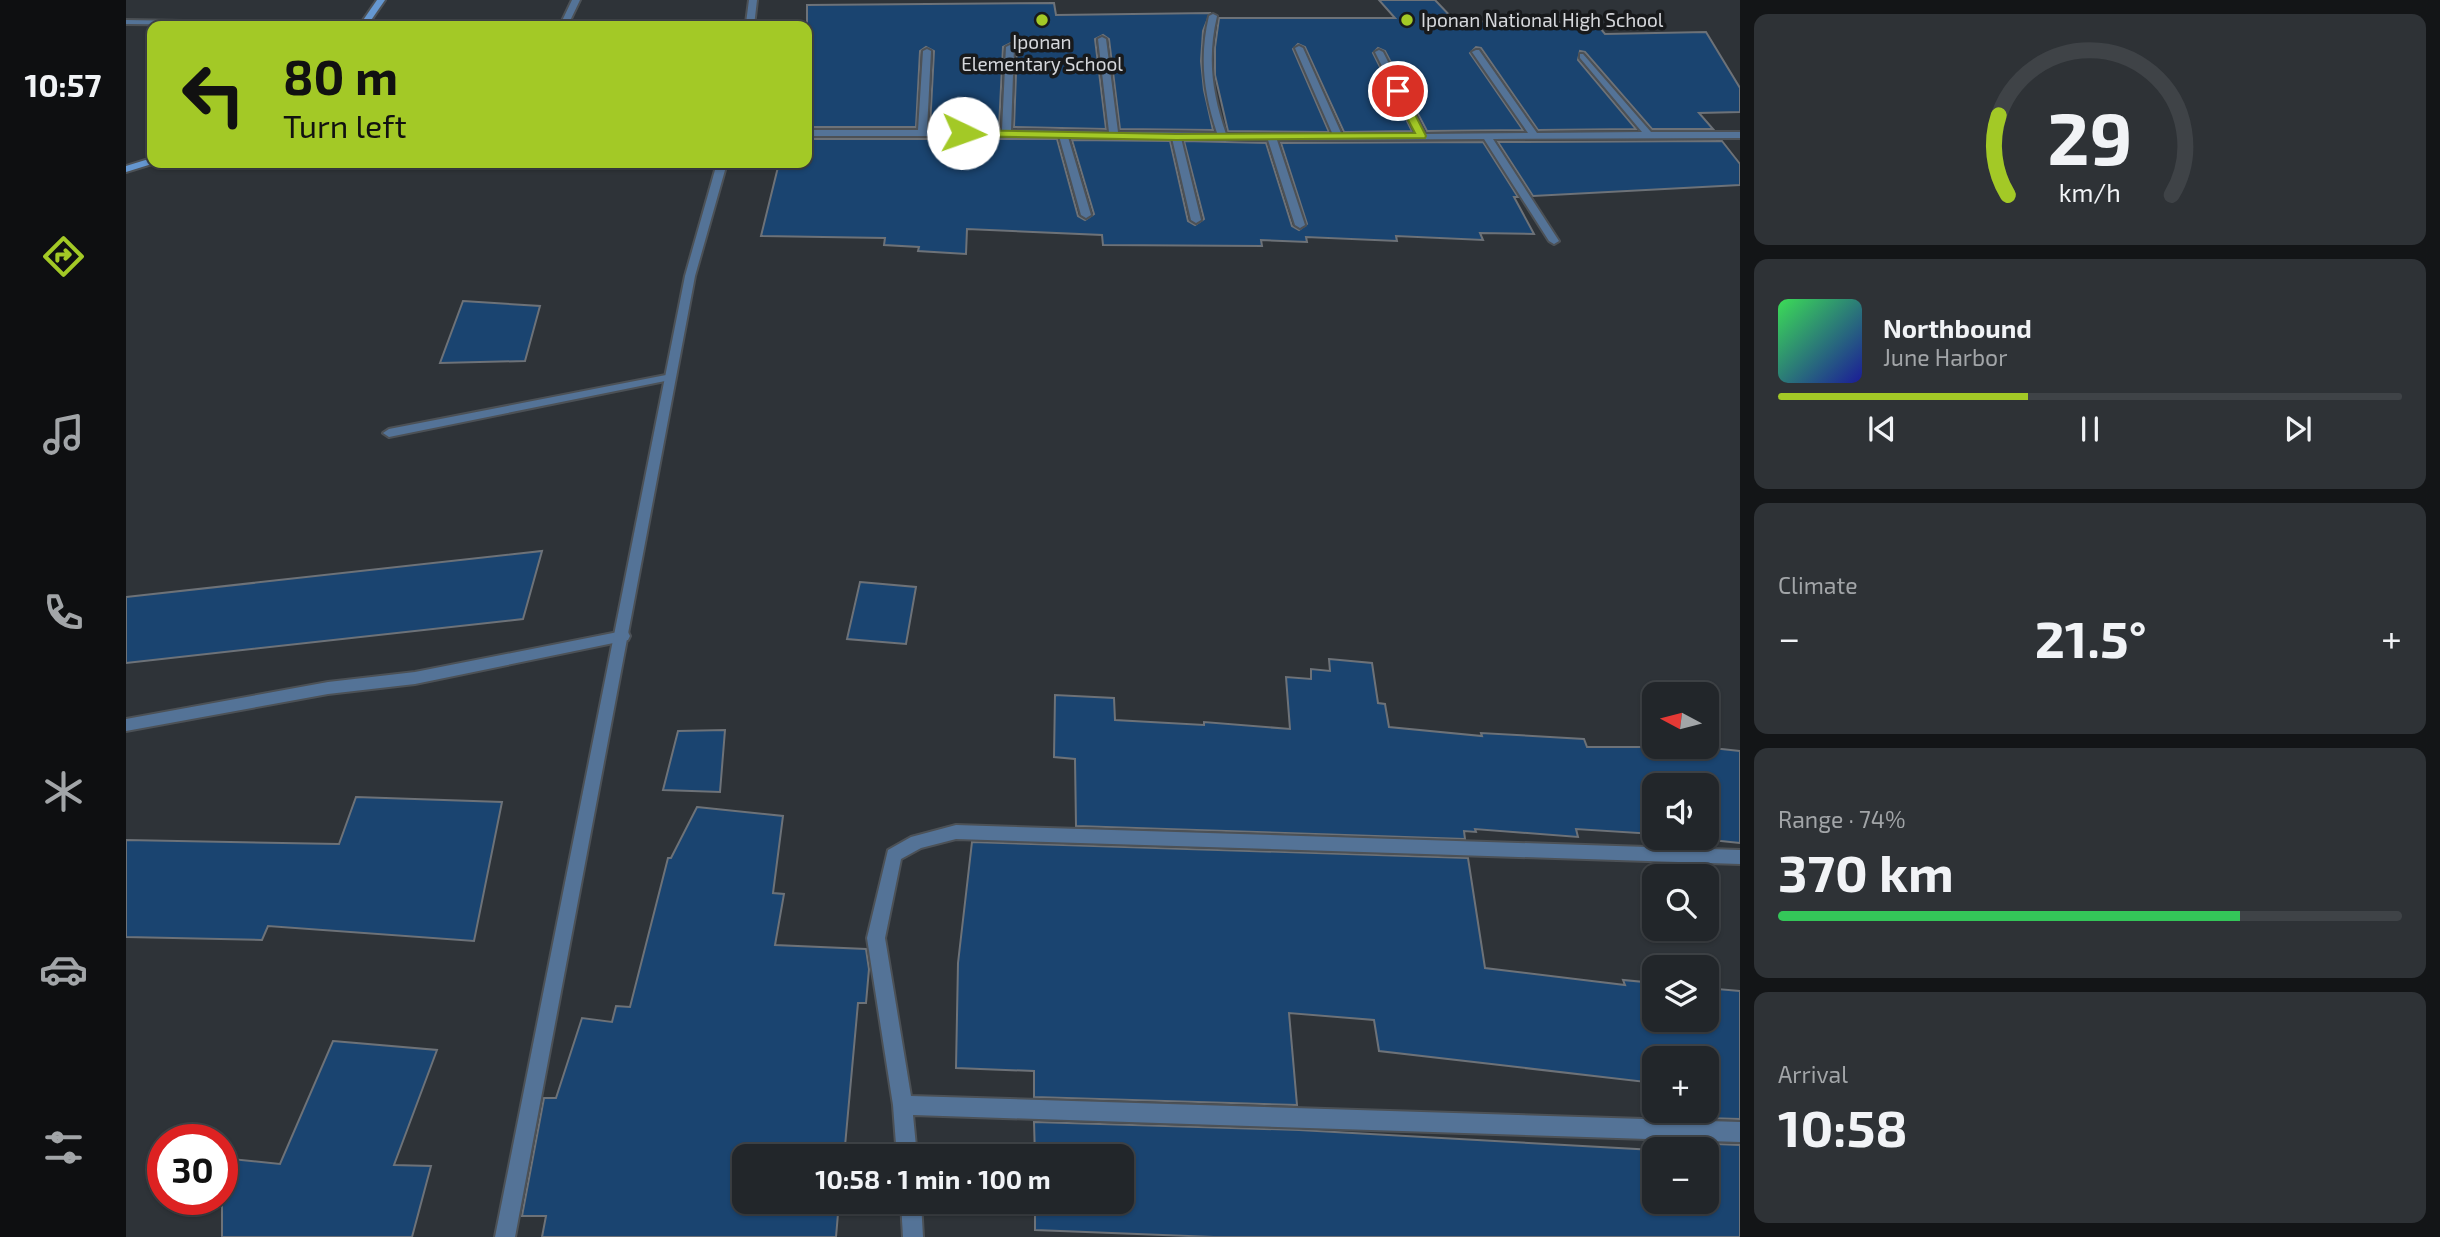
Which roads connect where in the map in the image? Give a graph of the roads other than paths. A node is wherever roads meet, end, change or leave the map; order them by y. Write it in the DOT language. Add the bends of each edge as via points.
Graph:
graph roads {
  1 [pos="380,0"];
  2 [pos="576,0"];
  3 [pos="753,0"];
  4 [pos="1213,16"];
  5 [pos="366,21"];
  6 [pos="566,21"];
  7 [pos="750,21"];
  8 [pos="126,22"];
  9 [pos="147,22"];
  10 [pos="1102,39"];
  11 [pos="1010,47"];
  12 [pos="1299,48"];
  13 [pos="927,51"];
  14 [pos="1379,52"];
  15 [pos="1476,52"];
  16 [pos="1583,56"];
  17 [pos="922,132"];
  18 [pos="812,133"];
  19 [pos="1648,134"];
  20 [pos="1006,135"];
  21 [pos="1063,135"];
  22 [pos="1114,135"];
  23 [pos="1534,135"];
  24 [pos="1740,135"];
  25 [pos="1222,136"];
  26 [pos="1421,136"];
  27 [pos="1486,136"];
  28 [pos="1176,137"];
  29 [pos="1272,137"];
  30 [pos="1339,137"];
  31 [pos="147,163"];
  32 [pos="721,168"];
  33 [pos="126,169"];
  34 [pos="1086,215"];
  35 [pos="1196,220"];
  36 [pos="1300,225"];
  37 [pos="1555,241"];
  38 [pos="671,377"];
  39 [pos="389,433"];
  40 [pos="622,636"];
  41 [pos="126,725"];
  42 [pos="1740,857"];
  43 [pos="903,1105"];
  44 [pos="1740,1132"];
  45 [pos="906,1144"];
  46 [pos="912,1214"];
  47 [pos="505,1237"];
  48 [pos="913,1237"];
  1 -- 5 [label="street"];
  2 -- 6 [label="street"];
  3 -- 7 [label="street"];
  4 -- 25 [label="street" via="1205,44 1206,68"];
  8 -- 9 [label="street"];
  10 -- 22 [label="street"];
  11 -- 20 [label="street"];
  12 -- 30 [label="street"];
  13 -- 17 [label="street"];
  14 -- 26 [label="street"];
  15 -- 23 [label="street"];
  16 -- 19 [label="street"];
  17 -- 18 [label="street"];
  17 -- 20 [label="street"];
  19 -- 23 [label="street"];
  19 -- 24 [label="street"];
  20 -- 21 [label="street"];
  21 -- 22 [label="street"];
  21 -- 34 [label="street"];
  22 -- 28 [label="street"];
  23 -- 27 [label="street"];
  25 -- 28 [label="street"];
  25 -- 29 [label="street"];
  26 -- 27 [label="street"];
  26 -- 30 [label="street"];
  27 -- 37 [label="street"];
  28 -- 35 [label="street"];
  29 -- 30 [label="street"];
  29 -- 36 [label="street"];
  31 -- 33 [label="street"];
  32 -- 38 [label="street" via="690,276"];
  38 -- 39 [label="street"];
  38 -- 40 [label="street"];
  40 -- 41 [label="street" via="415,678 328,688"];
  40 -- 47 [label="street"];
  42 -- 43 [label="street" via="956,832 917,842 894,855 876,938"];
  43 -- 44 [label="street"];
  43 -- 45 [label="street"];
  46 -- 48 [label="street"];
}
